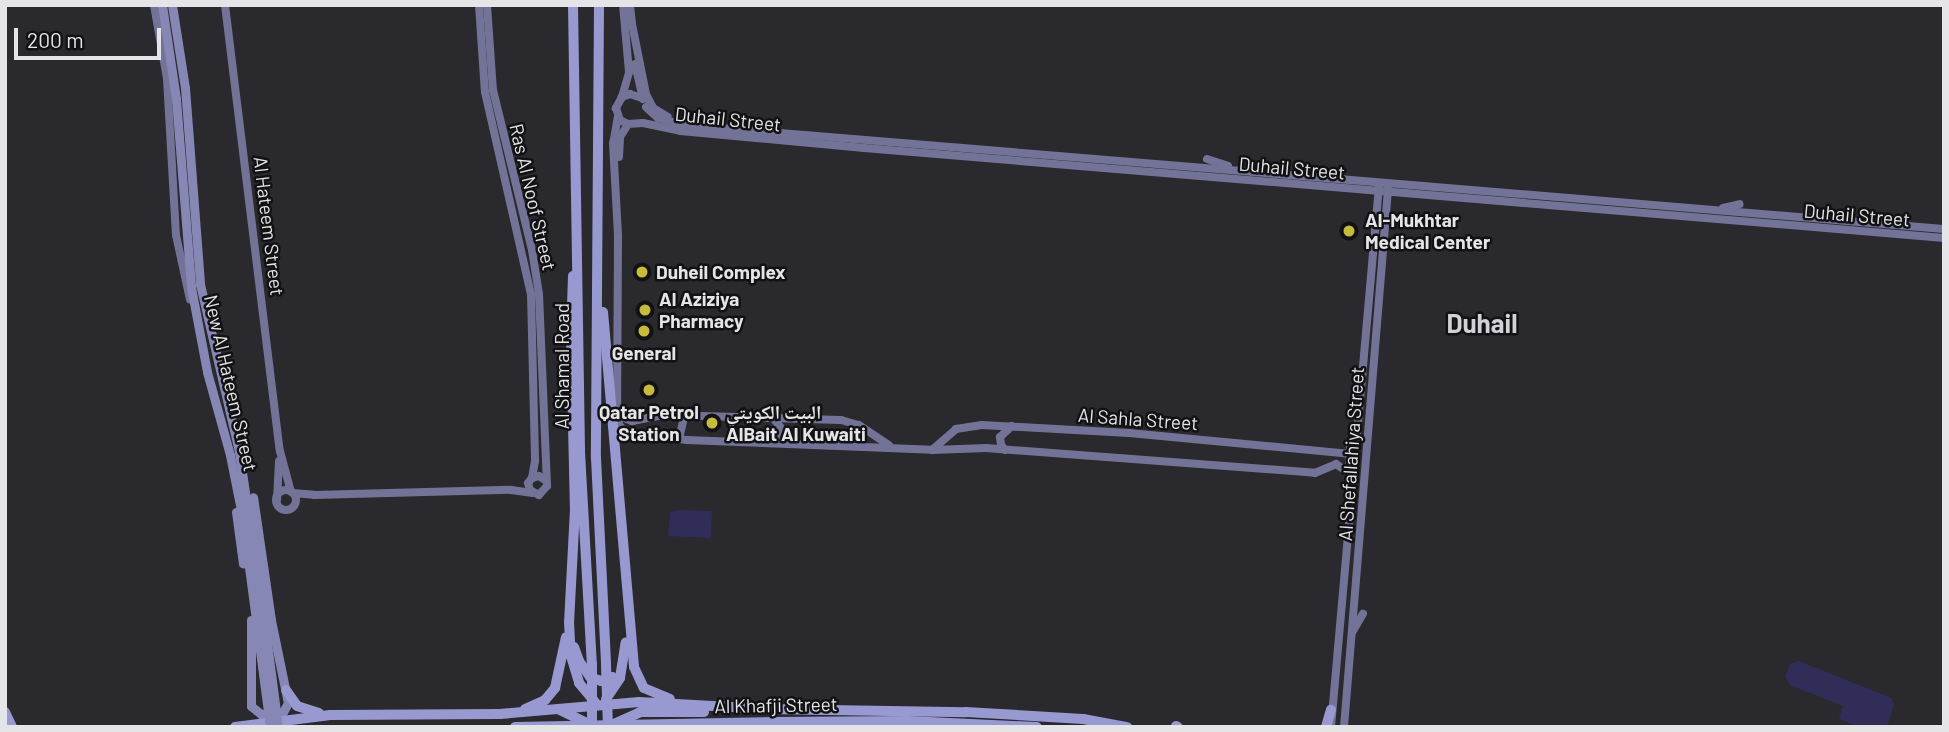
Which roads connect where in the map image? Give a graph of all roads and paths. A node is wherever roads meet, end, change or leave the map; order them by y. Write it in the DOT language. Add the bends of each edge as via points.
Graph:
graph roads {
  1 [pos="154,5"];
  2 [pos="162,5"];
  3 [pos="172,5"];
  4 [pos="225,5"];
  5 [pos="479,5"];
  6 [pos="487,5"];
  7 [pos="573,5"];
  8 [pos="599,5"];
  9 [pos="607,5"];
  10 [pos="623,5"];
  11 [pos="630,5"];
  12 [pos="631,19"];
  13 [pos="599,24"];
  14 [pos="622,97"];
  15 [pos="642,98"];
  16 [pos="646,107"];
  17 [pos="618,116"];
  18 [pos="639,122"];
  19 [pos="786,123"];
  20 [pos="628,124"];
  21 [pos="709,127"];
  22 [pos="774,135"];
  23 [pos="786,145"];
  24 [pos="1207,159"];
  25 [pos="1012,160"];
  26 [pos="1068,170"];
  27 [pos="1241,171"];
  28 [pos="1281,184"];
  29 [pos="1265,188"];
  30 [pos="1383,188"];
  31 [pos="1359,189"];
  32 [pos="1401,193"];
  33 [pos="1421,194"];
  34 [pos="1467,198"];
  35 [pos="1437,200"];
  36 [pos="1740,204"];
  37 [pos="1503,206"];
  38 [pos="1590,207"];
  39 [pos="1715,210"];
  40 [pos="1574,212"];
  41 [pos="1723,220"];
  42 [pos="1712,223"];
  43 [pos="1381,228"];
  44 [pos="1944,229"];
  45 [pos="618,236"];
  46 [pos="579,237"];
  47 [pos="1944,238"];
  48 [pos="1384,240"];
  49 [pos="1391,252"];
  50 [pos="598,262"];
  51 [pos="1373,263"];
  52 [pos="1366,289"];
  53 [pos="197,324"];
  54 [pos="619,406"];
  55 [pos="1360,412"];
  56 [pos="684,417"];
  57 [pos="774,419"];
  58 [pos="991,426"];
  59 [pos="1012,426"];
  60 [pos="679,439"];
  61 [pos="772,443"];
  62 [pos="892,447"];
  63 [pos="986,448"];
  64 [pos="932,450"];
  65 [pos="1005,450"];
  66 [pos="1350,450"];
  67 [pos="280,451"];
  68 [pos="1326,452"];
  69 [pos="234,453"];
  70 [pos="1332,465"];
  71 [pos="1348,477"];
  72 [pos="531,479"];
  73 [pos="545,480"];
  74 [pos="510,490"];
  75 [pos="292,492"];
  76 [pos="533,493"];
  77 [pos="314,495"];
  78 [pos="277,500"];
  79 [pos="296,502"];
  80 [pos="1349,518"];
  81 [pos="625,600"];
  82 [pos="1363,614"];
  83 [pos="569,622"];
  84 [pos="261,627"];
  85 [pos="1352,634"];
  86 [pos="625,656"];
  87 [pos="286,690"];
  88 [pos="600,707"];
  89 [pos="556,709"];
  90 [pos="767,709"];
  91 [pos="1331,710"];
  92 [pos="5,712"];
  93 [pos="698,712"];
  94 [pos="500,714"];
  95 [pos="330,715"];
  96 [pos="5,721"];
  97 [pos="612,725"];
  98 [pos="591,726"];
  99 [pos="10,727"];
  100 [pos="235,727"];
  101 [pos="270,727"];
  102 [pos="278,727"];
  103 [pos="515,727"];
  104 [pos="527,727"];
  105 [pos="661,727"];
  106 [pos="1037,727"];
  107 [pos="1127,727"];
  108 [pos="1326,727"];
  109 [pos="1331,727"];
  110 [pos="1342,727"];
  1 -- 53 [label="street" via="167,79 177,239"];
  2 -- 53 [label="main road, New Al Hateem Street" via="174,78 185,236"];
  3 -- 69 [label="main road, New Al Hateem Street" via="186,101 200,284"];
  4 -- 67 [label="street, Al Hateem Street"];
  5 -- 72 [label="street, Ras Al Noof Street" via="485,92 531,294 535,461"];
  6 -- 73 [label="street, Ras Al Noof Street" via="493,90 538,294"];
  7 -- 46 [label="highway, Al Shamal Road"];
  8 -- 13 [label="highway, Al Shamal Road"];
  9 -- 13 [label="highway"];
  10 -- 14 [label="street" via="629,72"];
  11 -- 12 [label="street"];
  12 -- 15 [label="street"];
  12 -- 21 [label="street" via="644,89 653,108 671,118"];
  13 -- 50 [label="highway, Al Shamal Road"];
  14 -- 15 [label="street"];
  14 -- 17 [label="street"];
  15 -- 16 [label="street"];
  16 -- 18 [label="street"];
  16 -- 21 [label="street, Duhail Street" via="664,121"];
  17 -- 20 [label="street"];
  17 -- 45 [label="street" via="613,144"];
  18 -- 20 [label="street"];
  18 -- 22 [label="street, Duhail Street" via="680,131"];
  19 -- 22 [label="street"];
  20 -- 45 [label="street" via="619,141"];
  21 -- 22 [label="street, Duhail Street"];
  22 -- 23 [label="street"];
  22 -- 25 [label="street, Duhail Street"];
  22 -- 27 [label="street, Duhail Street"];
  24 -- 27 [label="street"];
  25 -- 26 [label="street"];
  25 -- 28 [label="street, Duhail Street"];
  27 -- 30 [label="street, Duhail Street"];
  28 -- 29 [label="street"];
  28 -- 31 [label="street, Duhail Street"];
  30 -- 31 [label="street, Duhail Street"];
  30 -- 32 [label="street, Duhail Street"];
  30 -- 39 [label="street, Duhail Street"];
  30 -- 43 [label="street, Al Shefallahiya Street"];
  31 -- 43 [label="street" via="1373,200"];
  32 -- 33 [label="street, Duhail Street"];
  32 -- 43 [label="street"];
  33 -- 34 [label="street, Duhail Street"];
  33 -- 35 [label="street"];
  34 -- 37 [label="street"];
  34 -- 38 [label="street, Duhail Street" via="1550,208"];
  36 -- 39 [label="street"];
  38 -- 40 [label="street"];
  38 -- 41 [label="street, Duhail Street"];
  39 -- 44 [label="street, Duhail Street"];
  41 -- 42 [label="street"];
  41 -- 47 [label="street, Duhail Street"];
  43 -- 48 [label="street, Al Shefallahiya Street"];
  43 -- 51 [label="street, Al Shefallahiya Street"];
  45 -- 54 [label="street"];
  46 -- 83 [label="highway" via="571,336 575,496"];
  46 -- 98 [label="highway, Al Shamal Road, bridge" via="580,452"];
  48 -- 49 [label="street"];
  48 -- 85 [label="street, Al Shefallahiya Street"];
  50 -- 81 [label="highway"];
  50 -- 97 [label="highway, Al Shamal Road, bridge" via="596,458"];
  51 -- 52 [label="street"];
  51 -- 55 [label="street, Al Shefallahiya Street"];
  53 -- 69 [label="main road, New Al Hateem Street" via="207,372"];
  54 -- 56 [label="street, Al Sahla Street" via="624,418 632,421 664,415"];
  54 -- 60 [label="street, Al Sahla Street" via="623,430"];
  55 -- 66 [label="street, Al Shefallahiya Street"];
  55 -- 80 [label="street, Al Shefallahiya Street"];
  56 -- 57 [label="street, Al Sahla Street"];
  56 -- 60 [label="street"];
  57 -- 61 [label="street" via="782,429"];
  57 -- 62 [label="street, Al Sahla Street" via="851,422"];
  58 -- 59 [label="street, Al Sahla Street"];
  58 -- 63 [label="street" via="996,438"];
  58 -- 64 [label="street, Al Sahla Street" via="956,429"];
  59 -- 65 [label="street" via="1000,437"];
  59 -- 68 [label="street, Al Sahla Street"];
  60 -- 61 [label="street, Al Sahla Street"];
  61 -- 62 [label="street, Al Sahla Street"];
  62 -- 64 [label="street, Al Sahla Street"];
  63 -- 64 [label="street, Al Sahla Street"];
  63 -- 65 [label="street, Al Sahla Street"];
  65 -- 70 [label="street, Al Sahla Street" via="1315,472"];
  66 -- 68 [label="street, Al Sahla Street"];
  66 -- 71 [label="street, Al Shefallahiya Street"];
  67 -- 75 [label="street, Al Hateem Street"];
  67 -- 78 [label="street, Al Hateem Street"];
  68 -- 70 [label="street"];
  69 -- 84 [label="main road, New Al Hateem Street"];
  69 -- 87 [label="main road" via="246,469 256,510"];
  69 -- 87 [label="main road" via="252,631 253,709 261,714 285,710"];
  70 -- 71 [label="street" via="1342,466"];
  71 -- 80 [label="street, Al Shefallahiya Street"];
  72 -- 73 [label="street" via="539,476"];
  72 -- 74 [label="street"];
  72 -- 76 [label="street"];
  73 -- 76 [label="street" via="545,492"];
  74 -- 76 [label="street"];
  74 -- 77 [label="street"];
  75 -- 77 [label="street"];
  75 -- 78 [label="street" via="281,492"];
  75 -- 79 [label="street"];
  77 -- 79 [label="street"];
  78 -- 79 [label="street" via="286,510"];
  80 -- 91 [label="street, Al Shefallahiya Street"];
  81 -- 86 [label="highway"];
  81 -- 90 [label="highway" via="635,673 644,688 671,699"];
  82 -- 85 [label="street"];
  83 -- 86 [label="highway" via="578,657 590,677 611,678"];
  83 -- 88 [label="highway" via="576,676"];
  83 -- 94 [label="highway" via="554,690 535,705"];
  84 -- 101 [label="main road, New Al Hateem Street, bridge"];
  84 -- 102 [label="main road, New Al Hateem Street, bridge"];
  85 -- 110 [label="street, Al Shefallahiya Street"];
  86 -- 88 [label="highway" via="620,678"];
  87 -- 95 [label="highway" via="302,709"];
  88 -- 89 [label="highway"];
  88 -- 90 [label="highway" via="639,702"];
  88 -- 97 [label="highway"];
  88 -- 98 [label="highway"];
  89 -- 94 [label="highway"];
  89 -- 98 [label="highway"];
  90 -- 93 [label="highway"];
  90 -- 107 [label="highway" via="966,712 1083,719"];
  91 -- 108 [label="highway"];
  91 -- 109 [label="street, Al Shefallahiya Street"];
  92 -- 99 [label="highway"];
  93 -- 97 [label="highway" via="640,712"];
  93 -- 105 [label="highway" via="670,716"];
  94 -- 95 [label="highway"];
  94 -- 104 [label="highway"];
  95 -- 100 [label="highway"];
  96 -- 99 [label="street"];
  103 -- 106 [label="highway, Al Khafji Street, bridge" via="908,721"];
}
